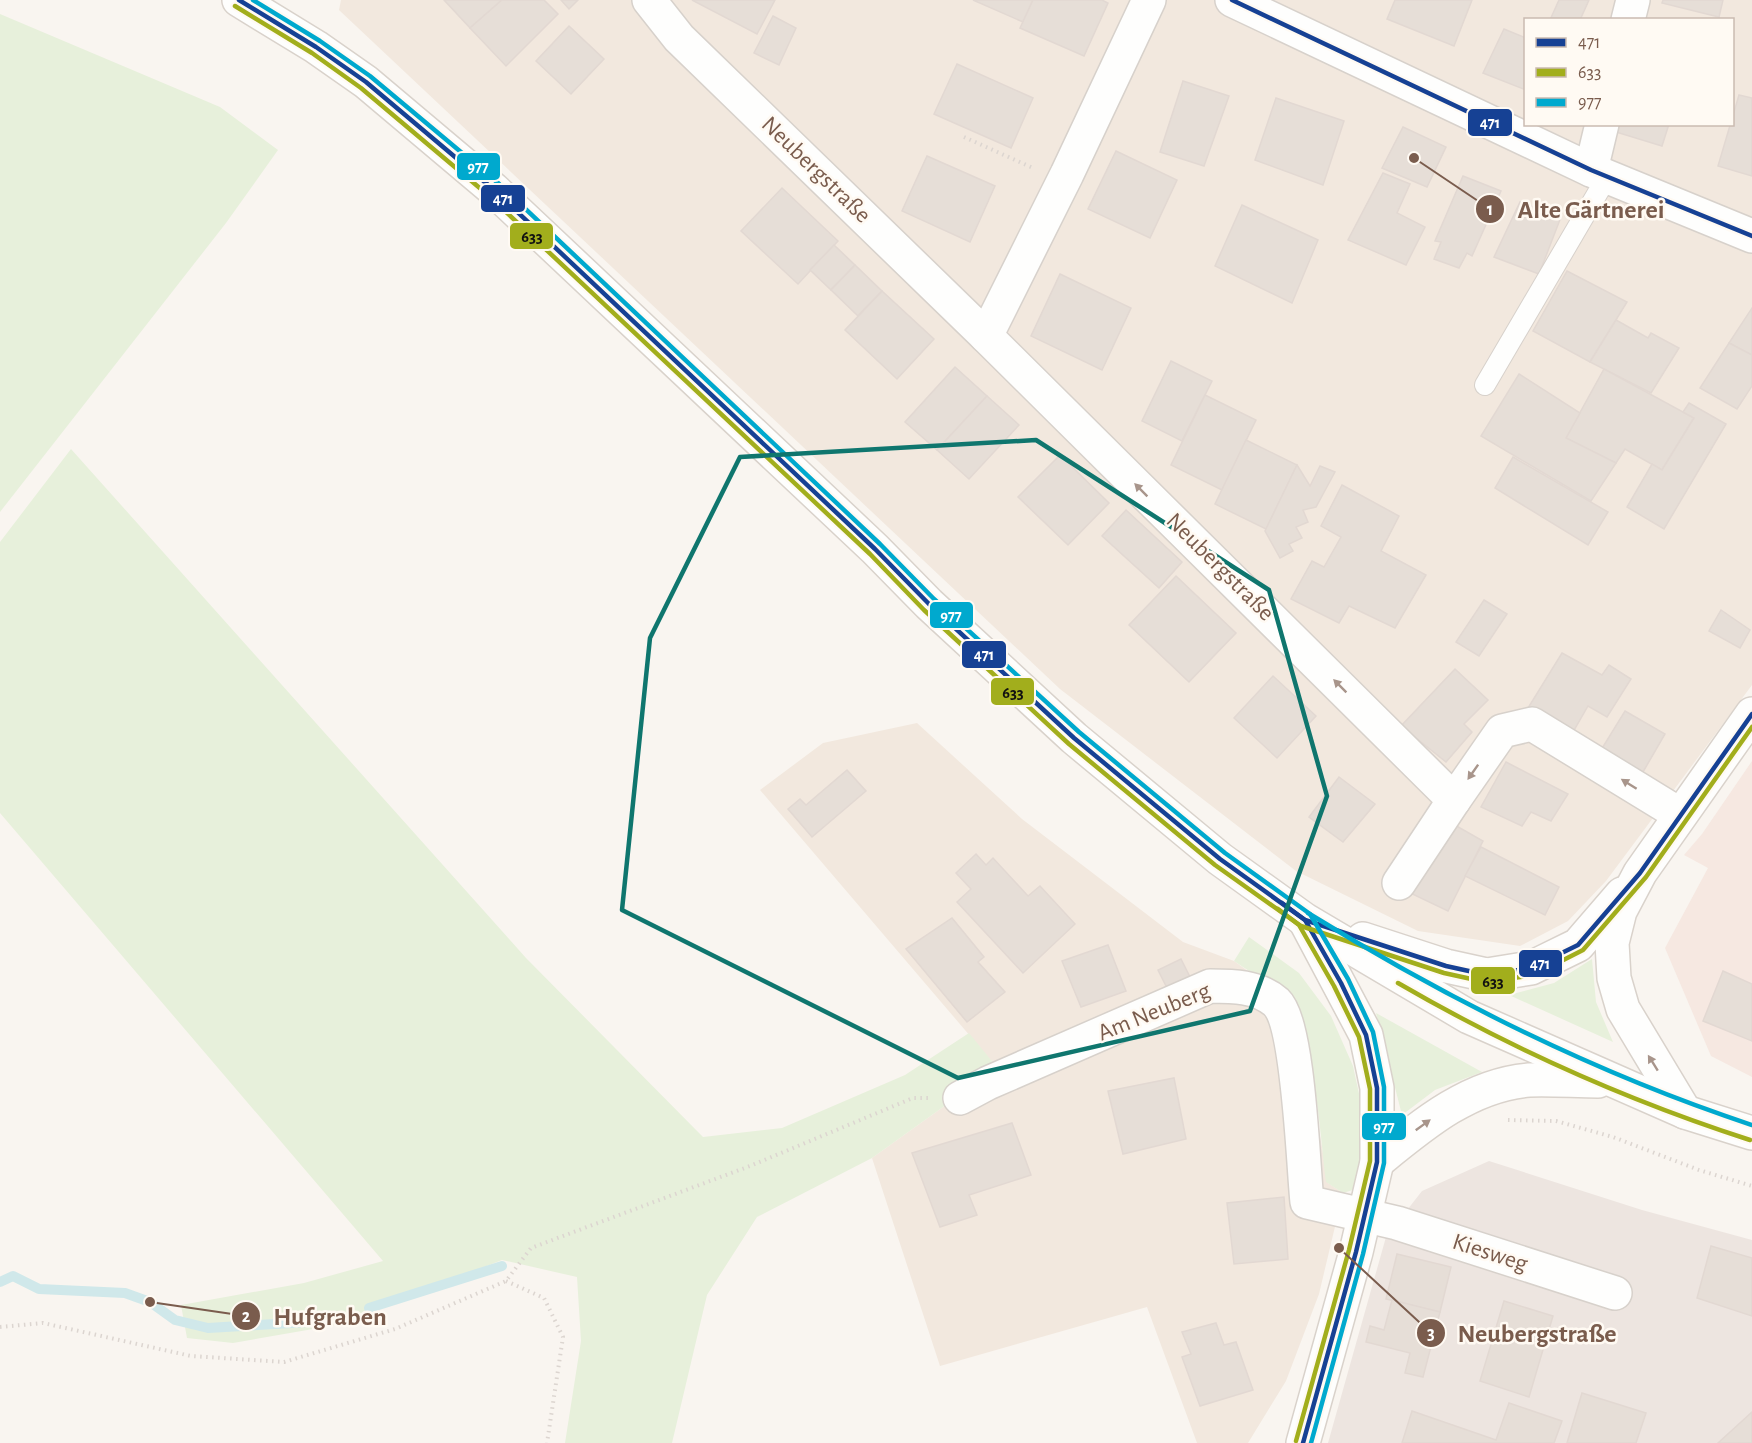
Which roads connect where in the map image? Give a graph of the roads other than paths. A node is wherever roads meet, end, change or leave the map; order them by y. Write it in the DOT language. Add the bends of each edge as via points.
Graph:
graph roads {
  1 [pos="239,0"];
  2 [pos="649,0"];
  3 [pos="1149,0"];
  4 [pos="1232,0"];
  5 [pos="1633,0"];
  6 [pos="1628,18"];
  7 [pos="1602,126"];
  8 [pos="1599,174"];
  9 [pos="1752,236"];
  10 [pos="986,336"];
  11 [pos="1485,386"];
  12 [pos="1752,714"];
  13 [pos="1454,800"];
  14 [pos="1679,814"];
  15 [pos="1640,873"];
  16 [pos="1399,883"];
  17 [pos="1305,920"];
  18 [pos="1612,1081"];
  19 [pos="960,1098"];
  20 [pos="1684,1112"];
  21 [pos="1752,1132"];
  22 [pos="1377,1161"];
  23 [pos="1364,1215"];
  24 [pos="1615,1293"];
  25 [pos="1303,1443"];
  1 -- 17 [label="main road" via="366,82 493,189 1074,738 1220,859"];
  2 -- 10 [label="main road, Neubergstraße" via="679,38"];
  3 -- 10 [label="main road"];
  4 -- 8 [label="main road"];
  5 -- 6 [label="main road"];
  7 -- 8 [label="main road"];
  8 -- 9 [label="main road"];
  8 -- 11 [label="lane"];
  13 -- 10 [label="main road, Neubergstraße, one-way"];
  12 -- 14 [label="main road"];
  14 -- 13 [label="main road, one-way" via="1532,724 1502,731"];
  13 -- 16 [label="main road"];
  14 -- 15 [label="main road"];
  15 -- 17 [label="main road" via="1578,945 1531,968 1487,975 1446,966"];
  20 -- 15 [label="main road, one-way" via="1623,1009 1614,978 1612,943 1620,911"];
  17 -- 18 [label="main road" via="1469,1017"];
  17 -- 22 [label="main road" via="1366,1035 1377,1088"];
  18 -- 20 [label="main road"];
  22 -- 18 [label="main road, one-way" via="1467,1096 1527,1080"];
  19 -- 23 [label="main road, Am Neuberg" via="1210,986 1246,987 1276,1003 1291,1038 1307,1202"];
  20 -- 21 [label="main road"];
  22 -- 23 [label="main road"];
  23 -- 24 [label="main road, Kiesweg"];
  23 -- 25 [label="main road"];
}
